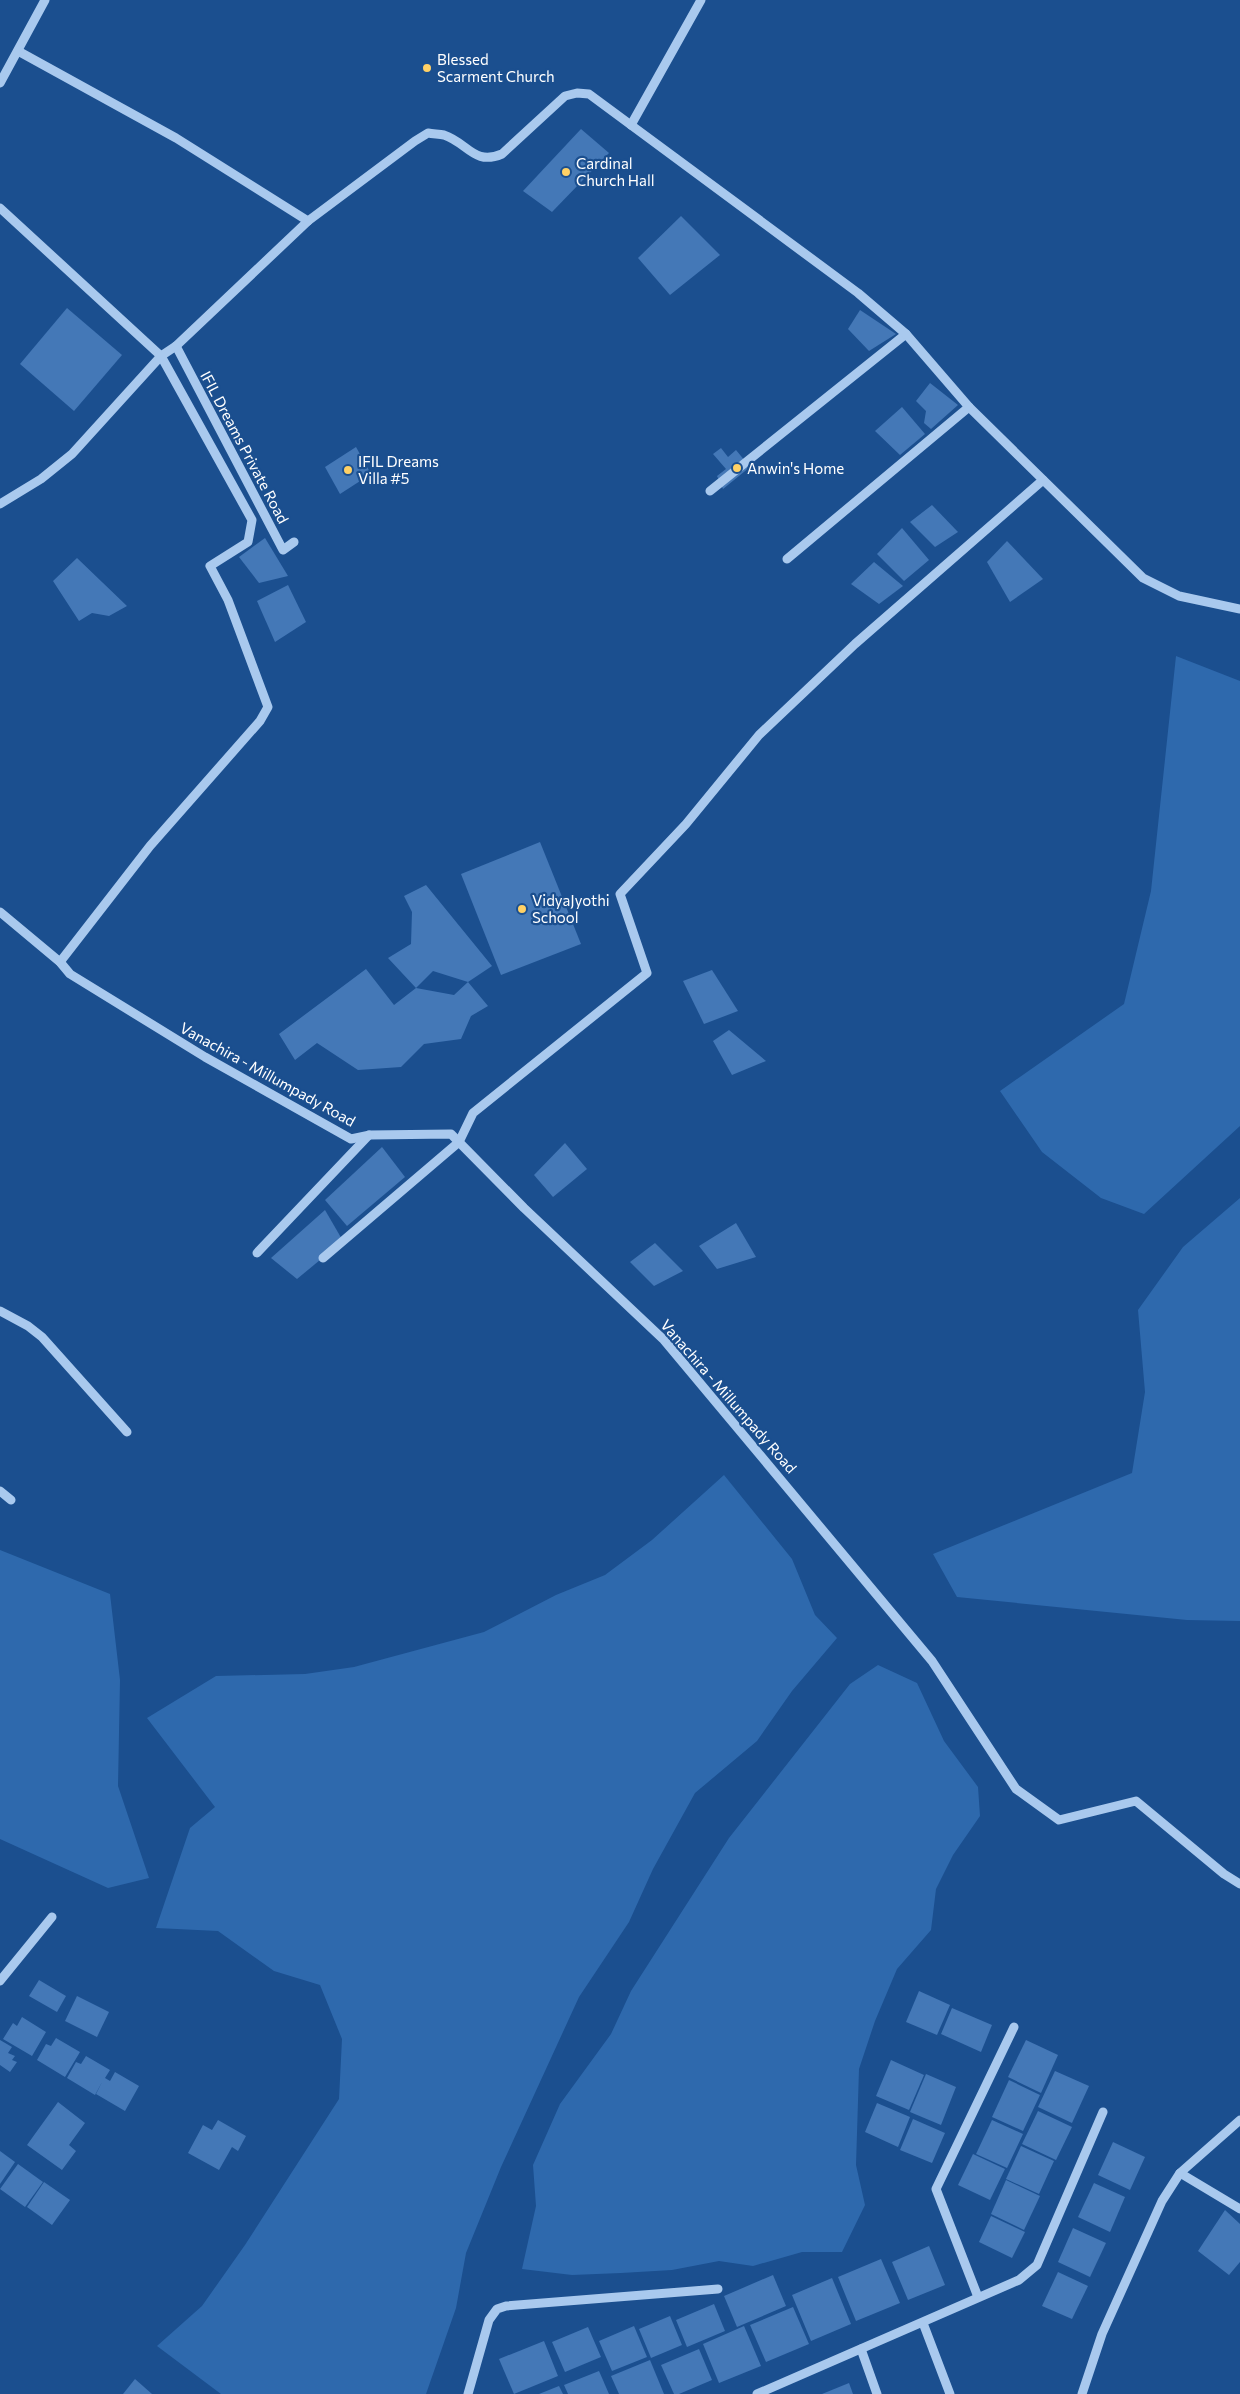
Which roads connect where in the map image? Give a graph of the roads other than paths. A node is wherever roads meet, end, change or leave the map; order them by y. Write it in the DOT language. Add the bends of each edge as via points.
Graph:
graph roads {
  1 [pos="45,0"];
  2 [pos="700,0"];
  3 [pos="18,51"];
  4 [pos="0,83"];
  5 [pos="631,125"];
  6 [pos="0,208"];
  7 [pos="308,221"];
  8 [pos="906,334"];
  9 [pos="176,346"];
  10 [pos="161,356"];
  11 [pos="969,407"];
  12 [pos="1043,480"];
  13 [pos="710,491"];
  14 [pos="0,504"];
  15 [pos="266,517"];
  16 [pos="252,520"];
  17 [pos="294,542"];
  18 [pos="786,560"];
  19 [pos="1240,609"];
  20 [pos="0,912"];
  21 [pos="60,962"];
  22 [pos="370,1135"];
  23 [pos="459,1142"];
  24 [pos="257,1253"];
  25 [pos="322,1258"];
  26 [pos="0,1311"];
  27 [pos="127,1432"];
  28 [pos="0,1491"];
  29 [pos="11,1500"];
  30 [pos="1240,1884"];
  31 [pos="52,1917"];
  32 [pos="0,1981"];
  33 [pos="1014,2027"];
  34 [pos="1104,2112"];
  35 [pos="1240,2120"];
  36 [pos="1180,2173"];
  37 [pos="1240,2209"];
  38 [pos="718,2289"];
  39 [pos="978,2297"];
  40 [pos="923,2323"];
  41 [pos="861,2349"];
  42 [pos="468,2394"];
  43 [pos="757,2394"];
  44 [pos="877,2394"];
  45 [pos="950,2394"];
  46 [pos="1082,2394"];
  1 -- 3 [label="street"];
  2 -- 5 [label="street"];
  3 -- 4 [label="street"];
  3 -- 7 [label="street" via="176,138"];
  5 -- 7 [label="street" via="589,94 577,93 565,96 502,154 491,159 479,156 445,135 428,133"];
  5 -- 8 [label="street" via="858,294"];
  6 -- 10 [label="street"];
  7 -- 9 [label="street"];
  8 -- 11 [label="street"];
  8 -- 13 [label="street"];
  9 -- 10 [label="street"];
  9 -- 15 [label="street, IFIL Dreams Private Road"];
  10 -- 14 [label="street" via="72,454 41,479"];
  10 -- 16 [label="street"];
  11 -- 12 [label="street"];
  11 -- 18 [label="street"];
  12 -- 19 [label="street" via="1143,578 1178,596"];
  12 -- 23 [label="street" via="855,644 759,735 686,824 620,894 647,973 473,1113"];
  15 -- 16 [label="street"];
  15 -- 17 [label="street, IFIL Dreams Private Road" via="283,550"];
  16 -- 21 [label="street" via="248,542 210,566 228,600 268,707 260,721 150,846"];
  20 -- 21 [label="street, Vanachira - Millumpady Road"];
  21 -- 22 [label="street, Vanachira - Millumpady Road" via="70,974 206,1057 342,1134 351,1139"];
  22 -- 23 [label="street, Vanachira - Millumpady Road" via="451,1134"];
  22 -- 24 [label="street"];
  23 -- 25 [label="street"];
  23 -- 30 [label="street, Vanachira - Millumpady Road" via="664,1340 932,1660 1016,1789 1059,1820 1136,1801"];
  26 -- 27 [label="street" via="42,1337"];
  28 -- 29 [label="street"];
  31 -- 32 [label="street"];
  33 -- 39 [label="street" via="936,2189"];
  34 -- 39 [label="street" via="1037,2265 1019,2280"];
  35 -- 36 [label="street"];
  36 -- 37 [label="street"];
  36 -- 46 [label="street" via="1162,2201 1102,2334"];
  38 -- 42 [label="street" via="506,2306 496,2310 489,2320"];
  39 -- 40 [label="street"];
  40 -- 41 [label="street"];
  40 -- 45 [label="street"];
  41 -- 43 [label="street"];
  41 -- 44 [label="street"];
}
